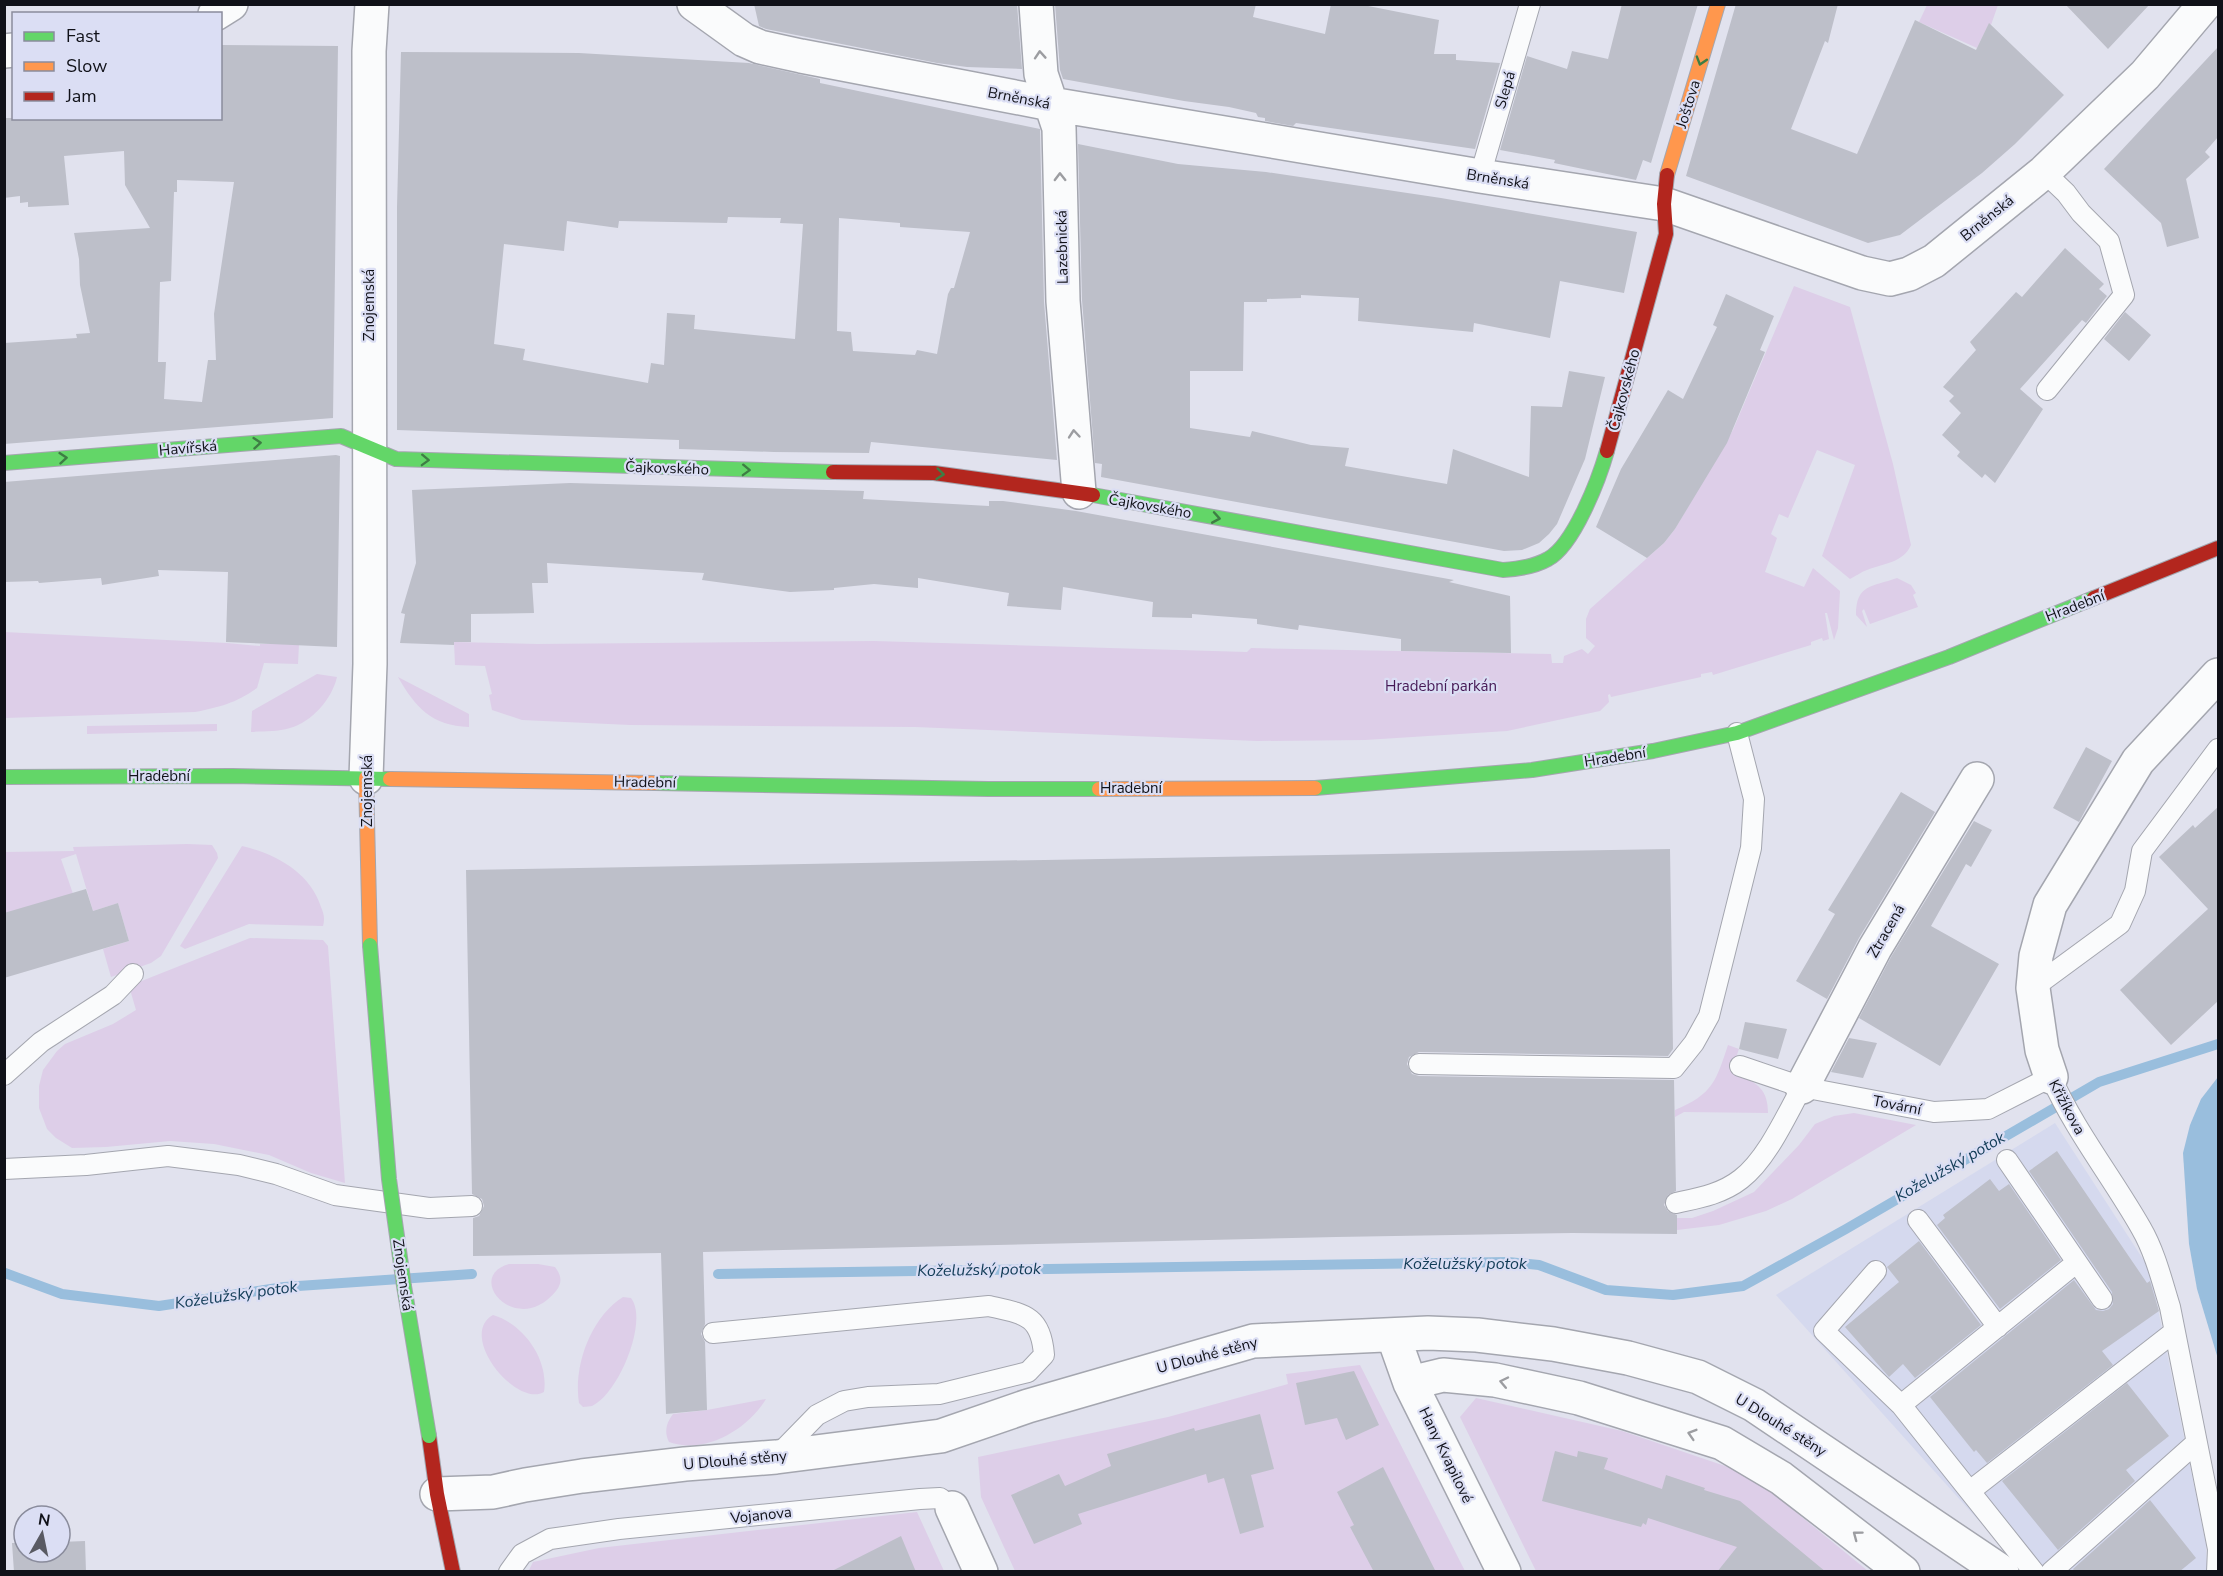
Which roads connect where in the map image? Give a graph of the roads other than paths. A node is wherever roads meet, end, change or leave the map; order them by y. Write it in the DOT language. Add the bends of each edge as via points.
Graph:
graph roads {
  1 [pos="231,4"];
  2 [pos="372,4"];
  3 [pos="694,4"];
  4 [pos="1036,4"];
  5 [pos="1530,4"];
  6 [pos="1718,4"];
  7 [pos="2205,4"];
  8 [pos="218,12"];
  9 [pos="1051,104"];
  10 [pos="2044,172"];
  11 [pos="1480,176"];
  12 [pos="1664,204"];
  13 [pos="2047,390"];
  14 [pos="369,447"];
  15 [pos="4,463"];
  16 [pos="1079,492"];
  17 [pos="2218,548"];
  18 [pos="2218,675"];
  19 [pos="1737,733"];
  20 [pos="2218,749"];
  21 [pos="4,777"];
  22 [pos="366,778"];
  23 [pos="1977,779"];
  24 [pos="133,974"];
  25 [pos="2033,988"];
  26 [pos="1419,1064"];
  27 [pos="1740,1066"];
  28 [pos="4,1075"];
  29 [pos="2052,1079"];
  30 [pos="1802,1088"];
  31 [pos="2007,1160"];
  32 [pos="4,1169"];
  33 [pos="1676,1203"];
  34 [pos="472,1206"];
  35 [pos="1918,1220"];
  36 [pos="2076,1263"];
  37 [pos="1876,1271"];
  38 [pos="2102,1299"];
  39 [pos="1998,1326"];
  40 [pos="2174,1332"];
  41 [pos="713,1333"];
  42 [pos="1394,1335"];
  43 [pos="1410,1383"];
  44 [pos="1901,1405"];
  45 [pos="2197,1442"];
  46 [pos="776,1457"];
  47 [pos="1970,1491"];
  48 [pos="437,1494"];
  49 [pos="952,1508"];
  50 [pos="453,1572"];
  51 [pos="509,1572"];
  52 [pos="981,1572"];
  53 [pos="1504,1572"];
  54 [pos="1903,1572"];
  55 [pos="2002,1572"];
  56 [pos="2034,1572"];
  57 [pos="2051,1572"];
  58 [pos="2217,1572"];
  1 -- 8 [label="street"];
  2 -- 14 [label="street, Znojemská"];
  3 -- 9 [label="street, Brněnská" via="760,47"];
  9 -- 4 [label="street, Lazebnická, one-way" via="1041,74"];
  5 -- 11 [label="lane, Slepá"];
  6 -- 12 [label="main road, Joštova, one-way" via="1666,178"];
  7 -- 10 [label="street, Brněnská" via="2145,75"];
  9 -- 11 [label="street, Brněnská"];
  16 -- 9 [label="street, Lazebnická, one-way" via="1063,301 1059,128"];
  10 -- 12 [label="street, Brněnská" via="1934,261 1890,279 1862,273"];
  10 -- 13 [label="lane" via="2109,241 2124,295"];
  11 -- 12 [label="street, Brněnská"];
  16 -- 12 [label="main road, Čajkovského, one-way" via="1503,570 1526,568 1549,559 1573,533 1603,465 1666,234"];
  15 -- 14 [label="main road, Havířská, one-way" via="341,436"];
  14 -- 16 [label="main road, Čajkovského, one-way" via="396,459 934,473"];
  14 -- 22 [label="street, Znojemská"];
  17 -- 19 [label="main road, Hradební" via="1949,657"];
  18 -- 25 [label="street, Křižíkova" via="2138,762 2050,905 2036,956"];
  19 -- 22 [label="main road, Hradební" via="1532,771 1326,788 988,789"];
  19 -- 26 [label="lane" via="1754,799 1751,848 1709,1016 1674,1068"];
  20 -- 25 [label="lane" via="2142,851 2135,891 2120,924"];
  21 -- 22 [label="main road, Hradební"];
  22 -- 48 [label="main road, Znojemská, bridge" via="370,945 389,1179"];
  23 -- 30 [label="street, Ztracená" via="1875,948"];
  24 -- 28 [label="lane" via="113,995 41,1042"];
  25 -- 29 [label="street, Křižíkova" via="2042,1050"];
  27 -- 30 [label="lane, Tovární"];
  29 -- 30 [label="lane, Tovární" via="1988,1108 1934,1112"];
  29 -- 40 [label="lane, Křižíkova" via="2070,1117 2142,1230 2170,1307"];
  30 -- 33 [label="lane" via="1759,1161 1741,1180 1711,1195"];
  31 -- 36 [label="lane"];
  32 -- 34 [label="lane" via="168,1156 238,1165 335,1195 429,1208"];
  35 -- 39 [label="lane"];
  36 -- 38 [label="lane"];
  36 -- 39 [label="lane"];
  37 -- 44 [label="lane" via="1824,1331"];
  39 -- 44 [label="lane"];
  40 -- 45 [label="lane, Křižíkova"];
  40 -- 47 [label="lane"];
  41 -- 46 [label="lane" via="989,1306 1019,1313 1036,1323 1044,1355 1028,1372 939,1395 868,1396 844,1401 817,1415"];
  42 -- 43 [label="street, Hany Kvapilové"];
  42 -- 46 [label="street, U Dlouhé stěny" via="1253,1341 1028,1406 941,1436"];
  42 -- 55 [label="street, U Dlouhé stěny" via="1467,1335 1553,1344 1698,1377 1754,1405"];
  43 -- 53 [label="street, Hany Kvapilové"];
  54 -- 43 [label="street, one-way" via="1781,1478 1722,1443 1579,1398 1495,1380 1443,1375"];
  44 -- 47 [label="lane"];
  45 -- 57 [label="lane"];
  45 -- 58 [label="lane, Křižíkova" via="2218,1549"];
  46 -- 48 [label="street, U Dlouhé stěny" via="582,1476 493,1492"];
  47 -- 56 [label="lane"];
  48 -- 50 [label="main road, Znojemská"];
  49 -- 51 [label="lane, Vojanova" via="940,1498 920,1499 619,1529 550,1539 522,1554"];
  49 -- 52 [label="street, Vojanova"];
}
